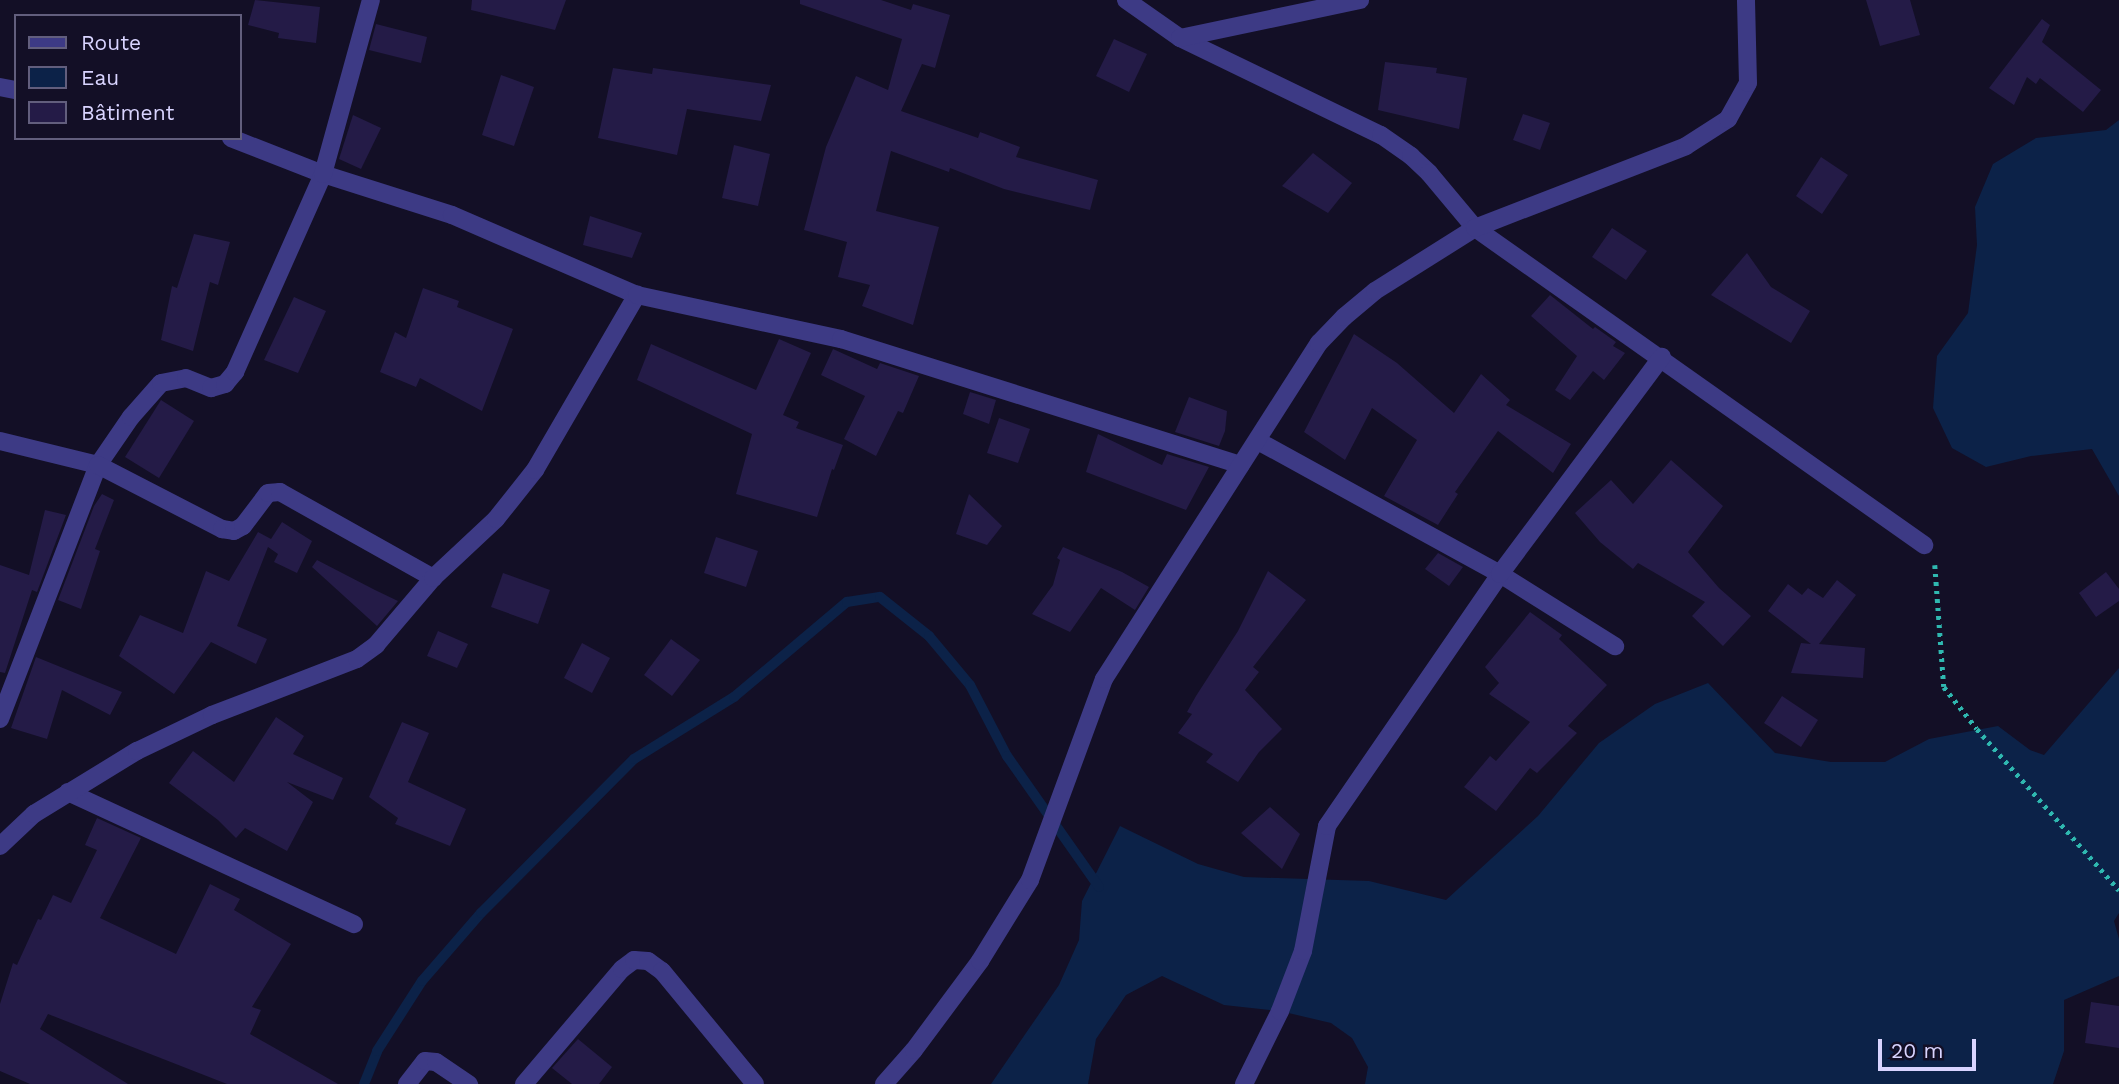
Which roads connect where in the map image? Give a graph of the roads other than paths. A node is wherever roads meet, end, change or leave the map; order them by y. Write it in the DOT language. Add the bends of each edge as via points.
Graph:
graph roads {
  1 [pos="371,0"];
  2 [pos="1126,0"];
  3 [pos="1360,0"];
  4 [pos="1746,0"];
  5 [pos="1181,38"];
  6 [pos="236,140"];
  7 [pos="323,174"];
  8 [pos="1475,228"];
  9 [pos="637,295"];
  10 [pos="1662,358"];
  11 [pos="1258,441"];
  12 [pos="0,442"];
  13 [pos="98,465"];
  14 [pos="1241,466"];
  15 [pos="1924,545"];
  16 [pos="1500,574"];
  17 [pos="433,578"];
  18 [pos="1615,646"];
  19 [pos="0,719"];
  20 [pos="68,792"];
  21 [pos="0,846"];
  22 [pos="354,924"];
  23 [pos="407,1084"];
  24 [pos="469,1084"];
  25 [pos="524,1084"];
  26 [pos="755,1084"];
  27 [pos="884,1084"];
  28 [pos="1244,1084"];
  1 -- 7 [label="street"];
  2 -- 5 [label="street"];
  3 -- 5 [label="street"];
  4 -- 8 [label="street" via="1748,83 1728,120 1686,146"];
  5 -- 8 [label="street" via="1381,135 1429,173"];
  6 -- 7 [label="street"];
  7 -- 9 [label="street" via="452,215"];
  7 -- 13 [label="street" via="235,372 225,384 211,388 186,379 161,383"];
  8 -- 10 [label="street"];
  8 -- 11 [label="street" via="1375,291 1344,317 1319,343"];
  9 -- 14 [label="street" via="841,340"];
  9 -- 17 [label="street" via="535,470 496,519"];
  10 -- 15 [label="street"];
  10 -- 16 [label="street"];
  11 -- 14 [label="street"];
  11 -- 16 [label="street"];
  12 -- 13 [label="street"];
  13 -- 17 [label="street" via="234,531 268,493 280,492"];
  13 -- 19 [label="street"];
  14 -- 27 [label="street" via="1104,679 1030,880 980,961"];
  16 -- 18 [label="street"];
  16 -- 28 [label="street" via="1327,826 1303,951"];
  17 -- 20 [label="street" via="376,645 357,659 212,715 137,751"];
  20 -- 21 [label="street" via="34,814"];
  20 -- 22 [label="street"];
  23 -- 24 [label="street" via="425,1061 436,1062"];
  25 -- 26 [label="street" via="622,968 634,960 648,961 662,971"];
}
